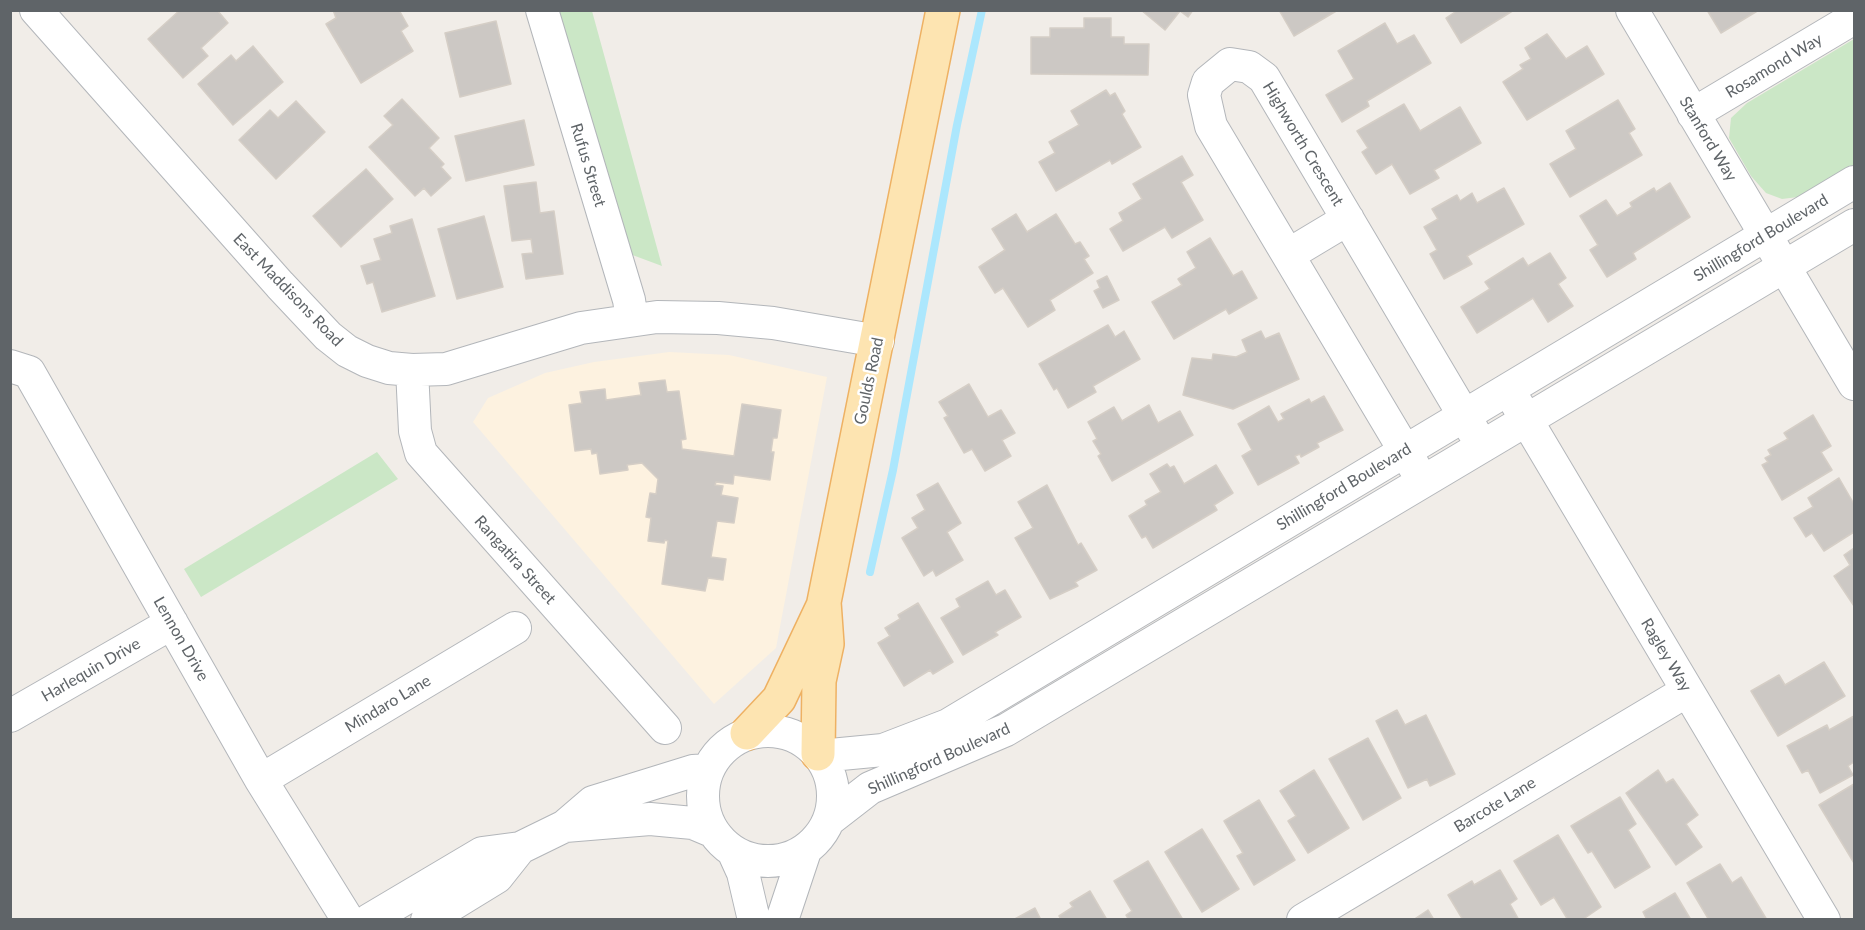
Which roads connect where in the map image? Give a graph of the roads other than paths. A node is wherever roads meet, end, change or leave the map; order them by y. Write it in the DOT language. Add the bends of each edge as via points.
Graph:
graph roads {
  1 [pos="36,10"];
  2 [pos="542,10"];
  3 [pos="943,10"];
  4 [pos="1632,10"];
  5 [pos="1854,18"];
  6 [pos="1693,114"];
  7 [pos="1854,182"];
  8 [pos="1348,219"];
  9 [pos="1854,225"];
  10 [pos="1765,235"];
  11 [pos="1288,255"];
  12 [pos="1784,267"];
  13 [pos="632,320"];
  14 [pos="878,341"];
  15 [pos="10,366"];
  16 [pos="412,370"];
  17 [pos="1854,384"];
  18 [pos="1509,390"];
  19 [pos="1465,416"];
  20 [pos="1526,421"];
  21 [pos="1483,447"];
  22 [pos="1405,450"];
  23 [pos="1423,482"];
  24 [pos="824,602"];
  25 [pos="172,623"];
  26 [pos="515,628"];
  27 [pos="1687,691"];
  28 [pos="10,716"];
  29 [pos="665,728"];
  30 [pos="747,733"];
  31 [pos="819,755"];
  32 [pos="708,770"];
  33 [pos="261,780"];
  34 [pos="830,819"];
  35 [pos="565,826"];
  36 [pos="723,841"];
  37 [pos="520,848"];
  38 [pos="805,851"];
  39 [pos="348,920"];
  40 [pos="369,920"];
  41 [pos="427,920"];
  42 [pos="754,920"];
  43 [pos="782,920"];
  44 [pos="1303,920"];
  45 [pos="1824,920"];
  1 -- 16 [label="street, East Maddisons Road" via="328,336 367,361"];
  2 -- 13 [label="street, Rufus Street"];
  3 -- 14 [label="main road, Goulds Road"];
  4 -- 6 [label="street, Stanford Way"];
  5 -- 6 [label="street, Rosamond Way"];
  6 -- 10 [label="street, Stanford Way"];
  7 -- 10 [label="street, Shillingford Boulevard"];
  8 -- 11 [label="street, Highworth Crescent"];
  8 -- 11 [label="street, Highworth Crescent" via="1264,78 1249,67 1230,63 1208,82 1203,94 1205,109 1211,126"];
  8 -- 19 [label="street, Highworth Crescent"];
  9 -- 12 [label="street, Shillingford Boulevard"];
  10 -- 12 [label="street, Stanford Way"];
  10 -- 18 [label="street, Shillingford Boulevard"];
  11 -- 22 [label="street, Highworth Crescent"];
  12 -- 17 [label="street, Stanford Way"];
  12 -- 20 [label="street, Shillingford Boulevard"];
  13 -- 14 [label="street, East Maddisons Road" via="736,320"];
  13 -- 16 [label="street, East Maddisons Road" via="555,335 446,369"];
  14 -- 24 [label="main road, Goulds Road"];
  15 -- 25 [label="street, Lennon Drive" via="29,372"];
  16 -- 29 [label="street, Rangatira Street" via="415,431 421,453"];
  18 -- 19 [label="street, Shillingford Boulevard"];
  18 -- 20 [label="street, Ragley Way"];
  19 -- 21 [label="street, Highworth Crescent"];
  19 -- 22 [label="street, Shillingford Boulevard"];
  20 -- 21 [label="street, Shillingford Boulevard"];
  20 -- 27 [label="street, Ragley Way"];
  21 -- 23 [label="street, Shillingford Boulevard"];
  22 -- 23 [label="street, Highworth Crescent"];
  22 -- 31 [label="street, Shillingford Boulevard" via="948,725 883,750"];
  23 -- 34 [label="street, Shillingford Boulevard" via="1006,730 870,788"];
  24 -- 30 [label="main road" via="779,699"];
  24 -- 31 [label="main road, Goulds Road" via="827,644 819,681"];
  25 -- 28 [label="street, Harlequin Drive"];
  25 -- 33 [label="street, Lennon Drive"];
  26 -- 33 [label="street, Mindaro Lane"];
  27 -- 44 [label="street, Barcote Lane"];
  27 -- 45 [label="street, Ragley Way"];
  30 -- 31 [label="street" via="770,730 790,734"];
  30 -- 32 [label="street" via="727,744"];
  31 -- 34 [label="street" via="831,778 834,799"];
  32 -- 35 [label="street" via="693,771 593,802"];
  32 -- 36 [label="street" via="702,805"];
  33 -- 39 [label="street, Lennon Drive"];
  34 -- 38 [label="street" via="820,837"];
  35 -- 36 [label="street" via="650,819 693,824"];
  35 -- 37 [label="street"];
  36 -- 38 [label="street" via="743,857 765,862"];
  36 -- 42 [label="street" via="743,873"];
  37 -- 40 [label="street" via="482,853"];
  37 -- 41 [label="street" via="497,877"];
  38 -- 43 [label="street"];
}
